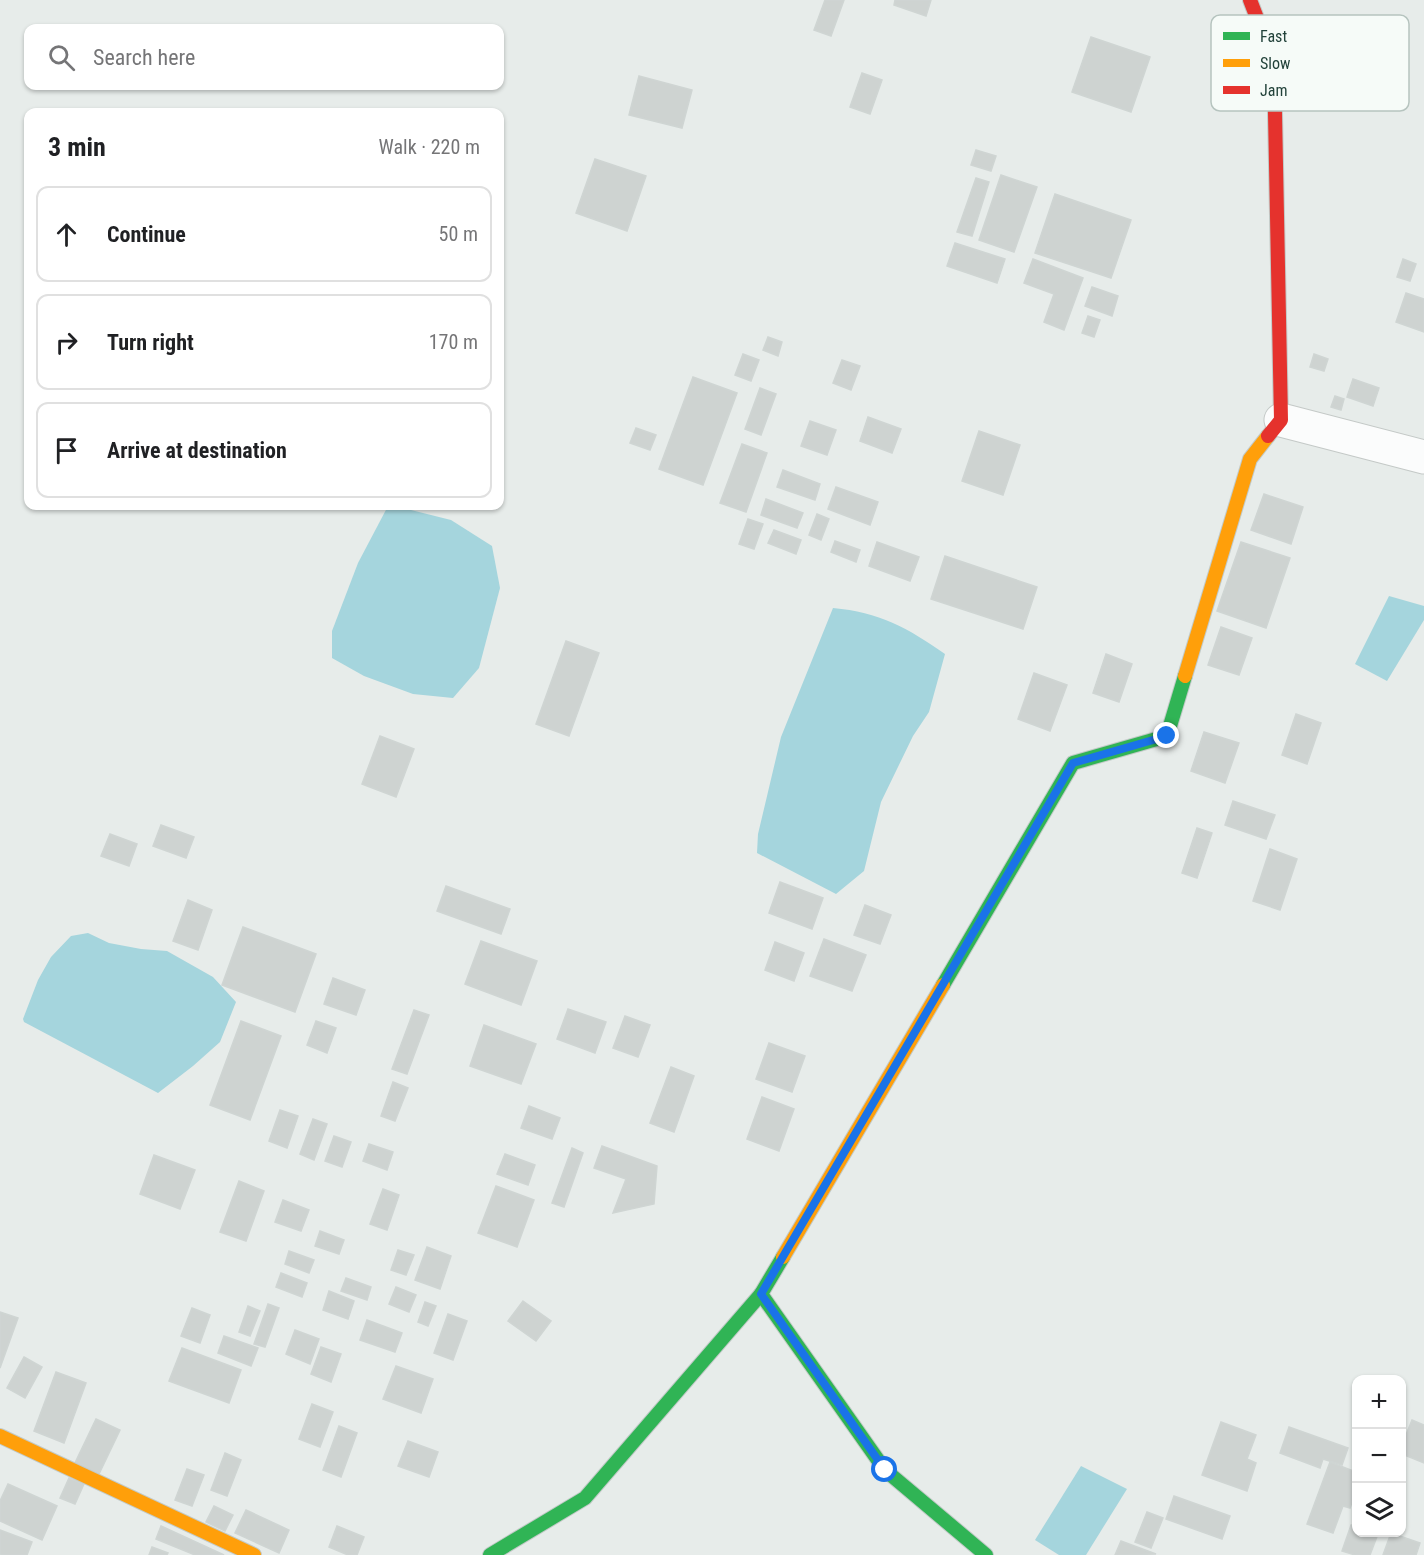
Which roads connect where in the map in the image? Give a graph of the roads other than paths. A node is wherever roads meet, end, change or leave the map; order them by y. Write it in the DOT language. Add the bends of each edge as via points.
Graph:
graph roads {
  1 [pos="1250,0"];
  2 [pos="1256,15"];
  3 [pos="1275,111"];
  4 [pos="1281,420"];
  5 [pos="1424,457"];
  6 [pos="761,1294"];
  7 [pos="0,1436"];
  8 [pos="254,1555"];
  9 [pos="490,1555"];
  10 [pos="986,1555"];
  1 -- 2 [label="street"];
  3 -- 4 [label="street"];
  4 -- 5 [label="street"];
  4 -- 6 [label="street" via="1250,459 1167,736 1073,763"];
  6 -- 9 [label="street" via="585,1498"];
  6 -- 10 [label="street" via="885,1470"];
  7 -- 8 [label="street"];
}
